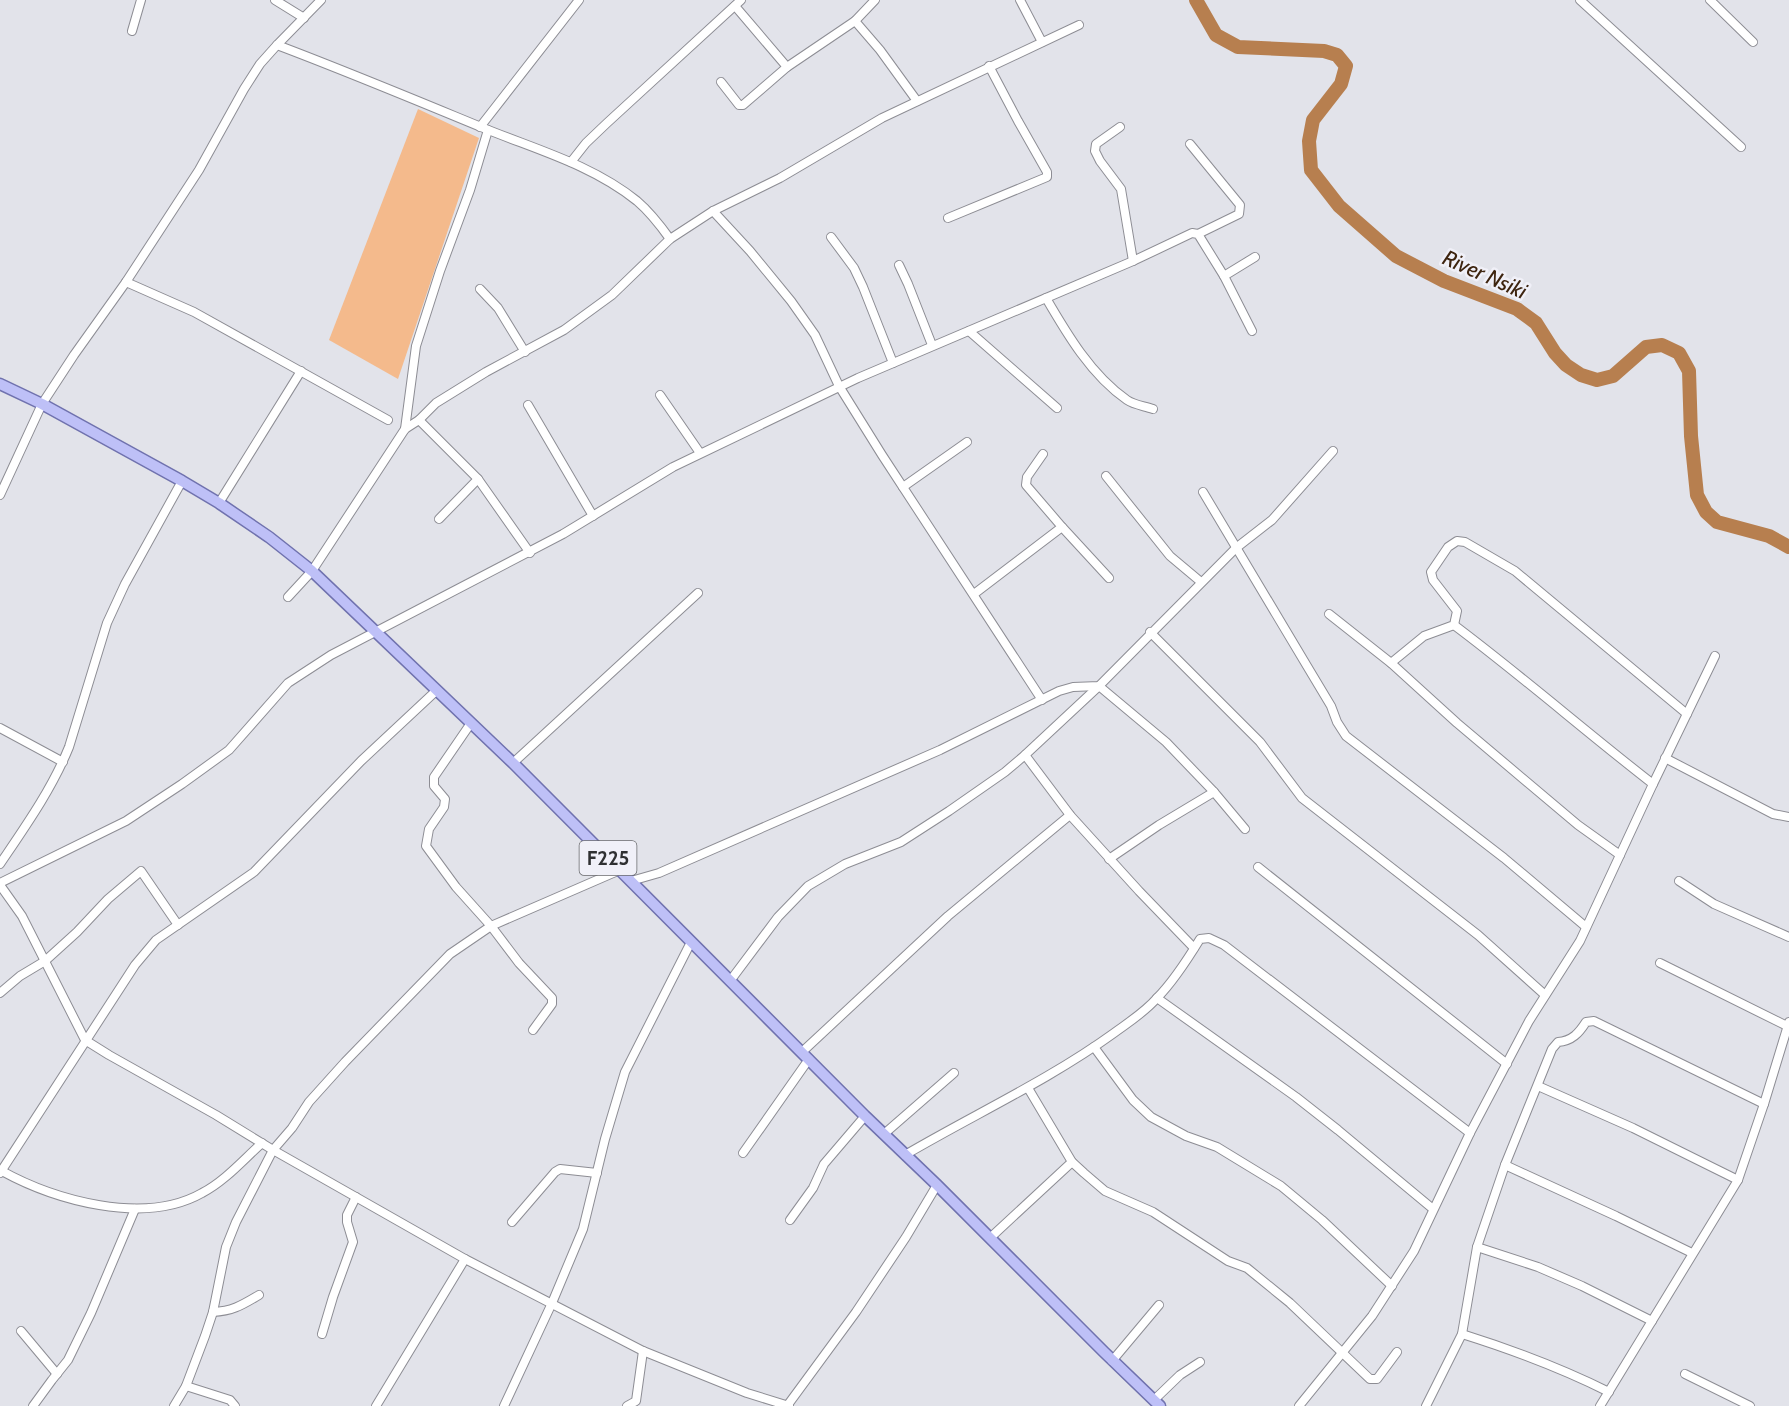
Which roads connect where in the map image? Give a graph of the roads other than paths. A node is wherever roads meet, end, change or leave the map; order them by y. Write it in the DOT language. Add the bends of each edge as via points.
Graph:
graph roads {
  1 [pos="141,0"];
  2 [pos="275,0"];
  3 [pos="321,0"];
  4 [pos="579,0"];
  5 [pos="875,0"];
  6 [pos="1020,0"];
  7 [pos="1580,0"];
  8 [pos="1710,0"];
  9 [pos="738,3"];
  10 [pos="304,18"];
  11 [pos="855,21"];
  12 [pos="1079,25"];
  13 [pos="132,31"];
  14 [pos="1042,42"];
  15 [pos="1753,42"];
  16 [pos="277,45"];
  17 [pos="989,66"];
  18 [pos="787,67"];
  19 [pos="721,82"];
  20 [pos="917,102"];
  21 [pos="1120,127"];
  22 [pos="484,128"];
  23 [pos="1190,144"];
  24 [pos="1741,147"];
  25 [pos="570,162"];
  26 [pos="713,212"];
  27 [pos="948,218"];
  28 [pos="1198,234"];
  29 [pos="831,237"];
  30 [pos="670,238"];
  31 [pos="1255,257"];
  32 [pos="1133,261"];
  33 [pos="899,265"];
  34 [pos="1224,276"];
  35 [pos="126,282"];
  36 [pos="480,289"];
  37 [pos="1046,298"];
  38 [pos="969,331"];
  39 [pos="1252,331"];
  40 [pos="932,345"];
  41 [pos="525,352"];
  42 [pos="893,363"];
  43 [pos="301,371"];
  44 [pos="0,384"];
  45 [pos="839,386"];
  46 [pos="660,395"];
  47 [pos="42,404"];
  48 [pos="528,405"];
  49 [pos="1057,408"];
  50 [pos="1153,409"];
  51 [pos="388,420"];
  52 [pos="419,420"];
  53 [pos="405,429"];
  54 [pos="966,442"];
  55 [pos="1333,451"];
  56 [pos="700,453"];
  57 [pos="1044,454"];
  58 [pos="1106,476"];
  59 [pos="478,479"];
  60 [pos="182,481"];
  61 [pos="903,487"];
  62 [pos="1203,492"];
  63 [pos="0,495"];
  64 [pos="219,503"];
  65 [pos="593,516"];
  66 [pos="439,519"];
  67 [pos="1062,527"];
  68 [pos="1236,548"];
  69 [pos="530,553"];
  70 [pos="312,570"];
  71 [pos="1109,578"];
  72 [pos="1201,582"];
  73 [pos="698,593"];
  74 [pos="974,594"];
  75 [pos="288,597"];
  76 [pos="1329,614"];
  77 [pos="1454,625"];
  78 [pos="376,630"];
  79 [pos="1150,632"];
  80 [pos="1715,656"];
  81 [pos="1391,663"];
  82 [pos="1099,686"];
  83 [pos="437,690"];
  84 [pos="1042,700"];
  85 [pos="1687,714"];
  86 [pos="471,723"];
  87 [pos="0,728"];
  88 [pos="1025,755"];
  89 [pos="1665,758"];
  90 [pos="63,762"];
  91 [pos="513,763"];
  92 [pos="1653,784"];
  93 [pos="1214,792"];
  94 [pos="1070,815"];
  95 [pos="1789,817"];
  96 [pos="1245,830"];
  97 [pos="1620,855"];
  98 [pos="1109,859"];
  99 [pos="0,864"];
  100 [pos="1258,867"];
  101 [pos="620,870"];
  102 [pos="631,881"];
  103 [pos="1678,881"];
  104 [pos="0,884"];
  105 [pos="178,925"];
  106 [pos="490,926"];
  107 [pos="1586,927"];
  108 [pos="1789,937"];
  109 [pos="691,942"];
  110 [pos="1194,948"];
  111 [pos="45,960"];
  112 [pos="1660,963"];
  113 [pos="730,981"];
  114 [pos="0,993"];
  115 [pos="1545,995"];
  116 [pos="1157,998"];
  117 [pos="1788,1025"];
  118 [pos="533,1030"];
  119 [pos="85,1040"];
  120 [pos="1094,1047"];
  121 [pos="805,1056"];
  122 [pos="1507,1065"];
  123 [pos="954,1073"];
  124 [pos="1538,1086"];
  125 [pos="1028,1088"];
  126 [pos="1764,1104"];
  127 [pos="865,1116"];
  128 [pos="1470,1133"];
  129 [pos="884,1134"];
  130 [pos="262,1143"];
  131 [pos="273,1150"];
  132 [pos="743,1153"];
  133 [pos="905,1155"];
  134 [pos="1072,1162"];
  135 [pos="1505,1165"];
  136 [pos="0,1172"];
  137 [pos="597,1173"];
  138 [pos="1738,1180"];
  139 [pos="937,1185"];
  140 [pos="356,1197"];
  141 [pos="135,1209"];
  142 [pos="1433,1209"];
  143 [pos="790,1220"];
  144 [pos="512,1222"];
  145 [pos="990,1238"];
  146 [pos="1477,1247"];
  147 [pos="1692,1253"];
  148 [pos="465,1259"];
  149 [pos="1392,1286"];
  150 [pos="259,1295"];
  151 [pos="552,1303"];
  152 [pos="1159,1305"];
  153 [pos="213,1312"];
  154 [pos="1652,1321"];
  155 [pos="21,1331"];
  156 [pos="322,1334"];
  157 [pos="1462,1334"];
  158 [pos="643,1351"];
  159 [pos="1397,1352"];
  160 [pos="1341,1353"];
  161 [pos="1112,1361"];
  162 [pos="1200,1362"];
  163 [pos="57,1374"];
  164 [pos="1686,1374"];
  165 [pos="186,1386"];
  166 [pos="1609,1392"];
  167 [pos="1157,1403"];
  168 [pos="1429,1405"];
  169 [pos="33,1406"];
  170 [pos="174,1406"];
  171 [pos="235,1406"];
  172 [pos="376,1406"];
  173 [pos="504,1406"];
  174 [pos="627,1406"];
  175 [pos="788,1406"];
  176 [pos="1299,1406"];
  177 [pos="1600,1406"];
  178 [pos="1750,1406"];
  1 -- 13 [label="street"];
  2 -- 10 [label="street"];
  3 -- 10 [label="street"];
  4 -- 22 [label="street"];
  5 -- 11 [label="street"];
  6 -- 14 [label="street"];
  7 -- 24 [label="street"];
  8 -- 15 [label="street"];
  9 -- 18 [label="street"];
  9 -- 25 [label="street"];
  10 -- 16 [label="street"];
  11 -- 18 [label="street"];
  11 -- 20 [label="street"];
  12 -- 14 [label="street"];
  14 -- 17 [label="street"];
  16 -- 22 [label="street"];
  16 -- 35 [label="street" via="244,89 200,170"];
  17 -- 20 [label="street"];
  17 -- 27 [label="street" via="1047,177"];
  18 -- 19 [label="street" via="743,105"];
  20 -- 26 [label="street"];
  21 -- 32 [label="street" via="1096,144 1095,151 1121,189"];
  22 -- 25 [label="street"];
  22 -- 53 [label="street" via="470,190 416,346"];
  23 -- 28 [label="street" via="1240,205 1239,214"];
  25 -- 30 [label="street" via="637,201"];
  26 -- 30 [label="street"];
  26 -- 45 [label="street" via="792,301 815,335"];
  28 -- 32 [label="street" via="1192,233"];
  28 -- 34 [label="street"];
  29 -- 42 [label="street" via="854,268"];
  30 -- 41 [label="street" via="612,295"];
  31 -- 34 [label="street"];
  32 -- 37 [label="street"];
  33 -- 40 [label="street"];
  34 -- 39 [label="street"];
  35 -- 43 [label="street" via="194,312"];
  35 -- 47 [label="street"];
  36 -- 41 [label="street" via="498,308"];
  37 -- 38 [label="street"];
  37 -- 50 [label="street" via="1068,335 1105,381 1129,401"];
  38 -- 40 [label="street"];
  38 -- 49 [label="street"];
  40 -- 42 [label="street"];
  41 -- 52 [label="street" via="435,403"];
  42 -- 45 [label="street"];
  43 -- 51 [label="street"];
  43 -- 64 [label="street"];
  44 -- 47 [label="main road, F225"];
  45 -- 56 [label="street"];
  45 -- 61 [label="street"];
  46 -- 56 [label="street"];
  47 -- 60 [label="main road, F225"];
  47 -- 63 [label="street"];
  48 -- 65 [label="street"];
  52 -- 53 [label="street"];
  52 -- 59 [label="street"];
  53 -- 70 [label="street"];
  54 -- 61 [label="street"];
  55 -- 68 [label="street" via="1272,520"];
  56 -- 65 [label="street"];
  57 -- 67 [label="street" via="1027,477 1026,485"];
  58 -- 72 [label="street" via="1170,556"];
  59 -- 66 [label="street"];
  59 -- 69 [label="street"];
  60 -- 64 [label="main road, F225"];
  60 -- 90 [label="street" via="107,623"];
  61 -- 74 [label="street"];
  62 -- 68 [label="street"];
  64 -- 70 [label="main road, F225"];
  65 -- 69 [label="street"];
  67 -- 71 [label="street"];
  67 -- 74 [label="street"];
  68 -- 72 [label="street"];
  68 -- 107 [label="street" via="1346,736"];
  69 -- 78 [label="street"];
  70 -- 75 [label="street"];
  70 -- 78 [label="main road, F225"];
  72 -- 79 [label="street"];
  73 -- 91 [label="street"];
  74 -- 84 [label="street"];
  76 -- 81 [label="street"];
  77 -- 81 [label="street" via="1424,636"];
  77 -- 85 [label="street" via="1457,611 1431,572 1448,547 1457,541 1474,546 1515,571"];
  77 -- 92 [label="street"];
  78 -- 83 [label="main road, F225"];
  78 -- 104 [label="street" via="288,683 229,750 182,784 126,821"];
  79 -- 82 [label="street"];
  79 -- 115 [label="street" via="1260,742 1302,798 1478,935"];
  80 -- 85 [label="street"];
  81 -- 97 [label="street" via="1533,788"];
  82 -- 84 [label="street" via="1073,687"];
  82 -- 88 [label="street"];
  82 -- 93 [label="street" via="1166,742"];
  83 -- 86 [label="main road, F225"];
  83 -- 105 [label="street" via="361,761 254,872"];
  84 -- 102 [label="street" via="940,750 659,873"];
  85 -- 89 [label="street"];
  86 -- 91 [label="main road, F225"];
  86 -- 106 [label="street" via="434,777 434,786 445,799 429,829 426,846"];
  87 -- 90 [label="street"];
  88 -- 94 [label="street"];
  88 -- 113 [label="street" via="949,812 901,842 845,864 808,886 778,917"];
  89 -- 92 [label="street"];
  89 -- 95 [label="street" via="1773,814"];
  90 -- 99 [label="street"];
  91 -- 101 [label="main road, F225"];
  92 -- 97 [label="street"];
  93 -- 96 [label="street"];
  93 -- 98 [label="street"];
  94 -- 98 [label="street"];
  94 -- 121 [label="street" via="948,915"];
  97 -- 107 [label="street"];
  98 -- 110 [label="street"];
  100 -- 122 [label="street"];
  101 -- 102 [label="main road, F225"];
  101 -- 106 [label="street"];
  102 -- 109 [label="main road, F225"];
  103 -- 108 [label="street" via="1714,904"];
  104 -- 111 [label="street"];
  105 -- 111 [label="street" via="141,871"];
  105 -- 119 [label="street" via="156,940 135,965"];
  106 -- 118 [label="street" via="552,998 552,1004"];
  106 -- 131 [label="street" via="450,954 345,1062"];
  107 -- 115 [label="street"];
  109 -- 113 [label="main road, F225"];
  109 -- 137 [label="street" via="625,1072"];
  110 -- 116 [label="street"];
  110 -- 128 [label="street" via="1200,939 1209,938 1224,945"];
  111 -- 114 [label="street"];
  111 -- 119 [label="street"];
  112 -- 117 [label="street"];
  113 -- 121 [label="main road, F225"];
  115 -- 122 [label="street"];
  116 -- 120 [label="street"];
  116 -- 142 [label="street" via="1296,1097"];
  117 -- 126 [label="street"];
  119 -- 130 [label="street"];
  119 -- 136 [label="street"];
  120 -- 125 [label="street"];
  120 -- 149 [label="street" via="1133,1100 1151,1117 1217,1147 1281,1186"];
  121 -- 127 [label="main road, F225"];
  121 -- 132 [label="street"];
  122 -- 128 [label="street"];
  123 -- 129 [label="street"];
  124 -- 126 [label="street" via="1552,1048 1573,1038 1586,1022 1594,1021"];
  124 -- 135 [label="street"];
  124 -- 138 [label="street"];
  125 -- 133 [label="street"];
  125 -- 134 [label="street"];
  126 -- 138 [label="street"];
  127 -- 129 [label="main road, F225"];
  127 -- 143 [label="street" via="824,1164 813,1188"];
  128 -- 142 [label="street"];
  129 -- 133 [label="main road, F225"];
  130 -- 131 [label="street"];
  130 -- 141 [label="street" via="201,1194 170,1205"];
  131 -- 140 [label="street"];
  131 -- 153 [label="street" via="229,1239"];
  133 -- 139 [label="main road, F225"];
  134 -- 145 [label="street"];
  134 -- 160 [label="street" via="1105,1191 1153,1212 1228,1261 1247,1268"];
  135 -- 146 [label="street"];
  135 -- 147 [label="street"];
  136 -- 141 [label="street" via="54,1195"];
  137 -- 144 [label="street" via="560,1169"];
  137 -- 151 [label="street" via="583,1230"];
  138 -- 147 [label="street"];
  139 -- 145 [label="main road, F225"];
  139 -- 175 [label="street" via="906,1237"];
  140 -- 148 [label="street"];
  140 -- 156 [label="street" via="347,1215 352,1242"];
  141 -- 163 [label="street" via="69,1360"];
  142 -- 149 [label="street"];
  145 -- 161 [label="main road, F225"];
  146 -- 154 [label="street" via="1538,1267"];
  146 -- 157 [label="street"];
  147 -- 154 [label="street"];
  148 -- 151 [label="street"];
  148 -- 172 [label="street"];
  149 -- 160 [label="street"];
  150 -- 153 [label="street" via="236,1308"];
  151 -- 158 [label="street"];
  151 -- 173 [label="street"];
  152 -- 161 [label="street"];
  153 -- 165 [label="street"];
  154 -- 166 [label="street"];
  155 -- 163 [label="street"];
  157 -- 166 [label="street" via="1563,1370"];
  157 -- 168 [label="street"];
  158 -- 174 [label="street" via="636,1401"];
  158 -- 175 [label="street"];
  159 -- 160 [label="street" via="1374,1380"];
  160 -- 176 [label="street"];
  161 -- 167 [label="main road, F225"];
  162 -- 167 [label="street" via="1180,1374"];
  163 -- 169 [label="street"];
  164 -- 178 [label="street"];
  165 -- 170 [label="street"];
  165 -- 171 [label="street" via="230,1400"];
  166 -- 177 [label="street"];
}
